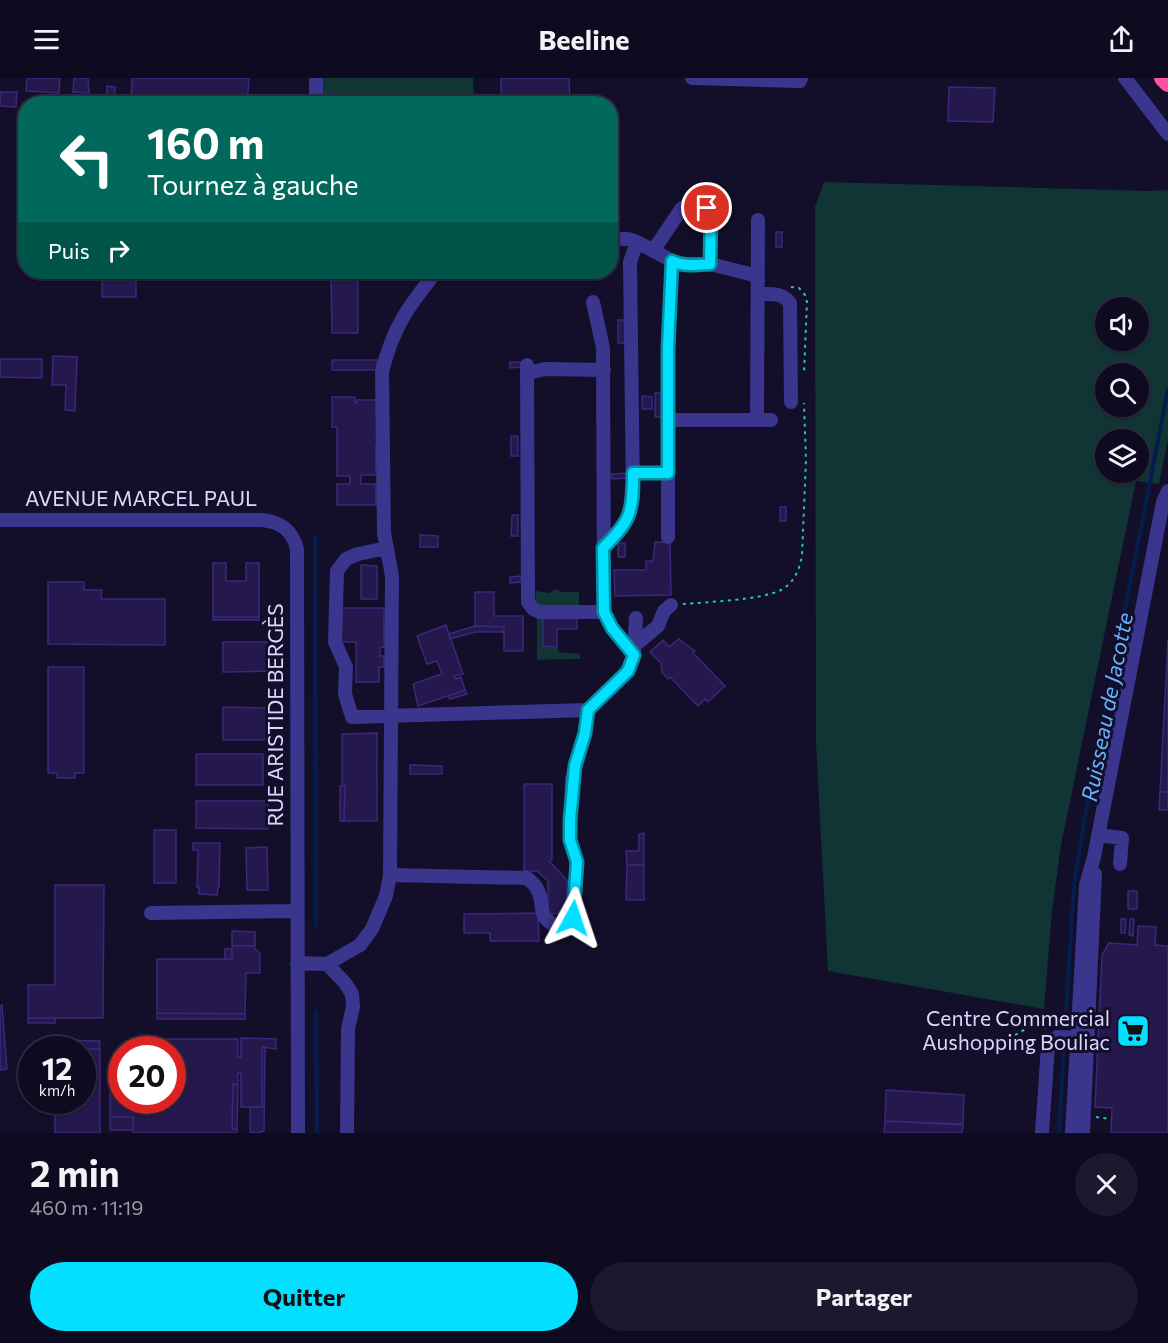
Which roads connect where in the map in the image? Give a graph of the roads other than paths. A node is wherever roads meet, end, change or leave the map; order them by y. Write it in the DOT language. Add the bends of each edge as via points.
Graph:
graph roads {
  1 [pos="316,78"];
  2 [pos="692,78"];
  3 [pos="801,78"];
  4 [pos="1125,78"];
  5 [pos="1163,78"];
  6 [pos="1168,83"];
  7 [pos="316,96"];
  8 [pos="1168,134"];
  9 [pos="758,220"];
  10 [pos="622,239"];
  11 [pos="637,242"];
  12 [pos="653,251"];
  13 [pos="672,261"];
  14 [pos="710,264"];
  15 [pos="430,279"];
  16 [pos="758,288"];
  17 [pos="593,302"];
  18 [pos="604,369"];
  19 [pos="798,401"];
  20 [pos="669,420"];
  21 [pos="757,420"];
  22 [pos="771,420"];
  23 [pos="633,473"];
  24 [pos="668,473"];
  25 [pos="1168,491"];
  26 [pos="1168,504"];
  27 [pos="1161,518"];
  28 [pos="0,520"];
  29 [pos="282,525"];
  30 [pos="668,537"];
  31 [pos="387,548"];
  32 [pos="603,548"];
  33 [pos="671,605"];
  34 [pos="604,612"];
  35 [pos="636,618"];
  36 [pos="634,650"];
  37 [pos="588,710"];
  38 [pos="390,717"];
  39 [pos="1098,834"];
  40 [pos="1120,864"];
  41 [pos="390,874"];
  42 [pos="297,911"];
  43 [pos="151,913"];
  44 [pos="297,963"];
  45 [pos="327,964"];
  46 [pos="1082,1038"];
  47 [pos="298,1133"];
  48 [pos="347,1133"];
  49 [pos="1042,1133"];
  50 [pos="1072,1133"];
  51 [pos="1083,1133"];
  1 -- 7 [label="street"];
  2 -- 3 [label="street"];
  4 -- 8 [label="street"];
  5 -- 6 [label="highway"];
  9 -- 16 [label="street"];
  10 -- 11 [label="street"];
  11 -- 12 [label="street"];
  11 -- 23 [label="street" via="630,262"];
  12 -- 13 [label="street"];
  12 -- 14 [label="street" via="682,208 701,206 711,211"];
  13 -- 14 [label="street"];
  13 -- 20 [label="street"];
  14 -- 16 [label="street" via="754,275"];
  15 -- 31 [label="street" via="396,327 382,372"];
  16 -- 19 [label="street" via="778,294 790,303"];
  16 -- 21 [label="street"];
  17 -- 18 [label="street" via="602,334"];
  18 -- 32 [label="street"];
  18 -- 34 [label="street" via="527,369 528,602 540,612"];
  20 -- 21 [label="street"];
  20 -- 24 [label="street"];
  21 -- 22 [label="street"];
  23 -- 24 [label="street"];
  23 -- 32 [label="street" via="630,514 622,530"];
  24 -- 30 [label="street"];
  25 -- 27 [label="street"];
  26 -- 27 [label="street"];
  27 -- 39 [label="street"];
  28 -- 29 [label="street, AVENUE MARCEL PAUL" via="262,520"];
  29 -- 42 [label="street, RUE ARISTIDE BERGÈS" via="297,549"];
  31 -- 38 [label="street" via="392,576"];
  31 -- 38 [label="street" via="346,559 337,571 335,642 346,667 345,694 352,717"];
  32 -- 34 [label="street"];
  33 -- 36 [label="street" via="658,626"];
  34 -- 36 [label="street" via="612,628"];
  35 -- 36 [label="street"];
  36 -- 37 [label="street" via="628,671"];
  37 -- 38 [label="street"];
  37 -- 41 [label="street" via="572,779 570,840 577,862 574,911 569,924 560,928 551,924 543,915 537,888 527,878"];
  38 -- 41 [label="street"];
  39 -- 40 [label="street" via="1122,838"];
  39 -- 46 [label="street" via="1085,894"];
  41 -- 45 [label="street" via="386,896 372,929 360,945"];
  42 -- 43 [label="street"];
  42 -- 44 [label="street, RUE ARISTIDE BERGÈS"];
  44 -- 45 [label="street"];
  44 -- 47 [label="street, RUE ARISTIDE BERGÈS"];
  45 -- 48 [label="street" via="352,994"];
  46 -- 49 [label="street" via="1057,1037 1048,1046"];
  46 -- 50 [label="street"];
  46 -- 51 [label="street"];
}
